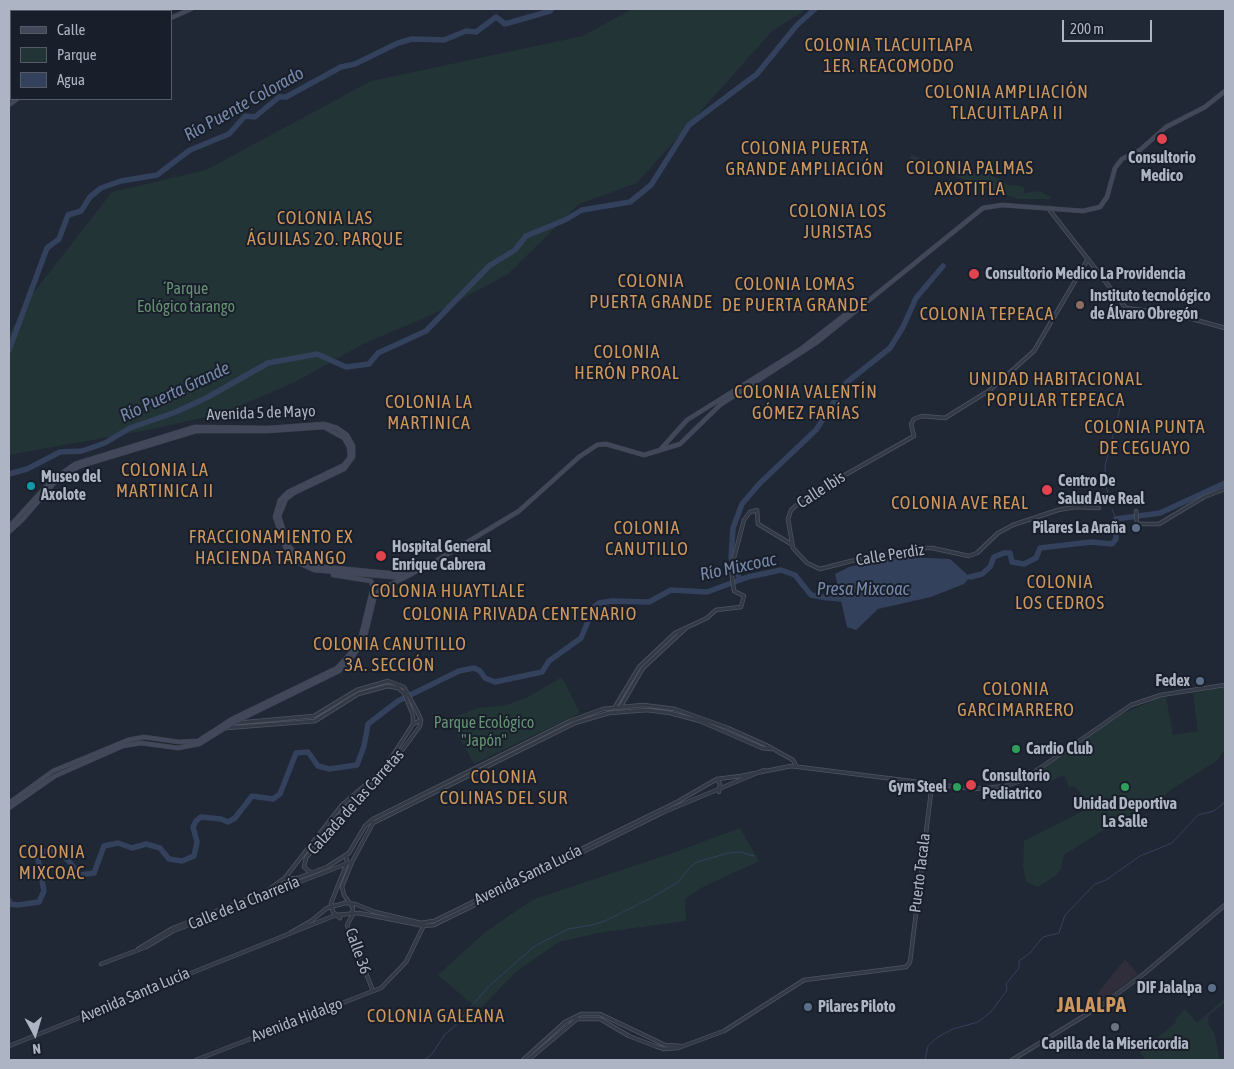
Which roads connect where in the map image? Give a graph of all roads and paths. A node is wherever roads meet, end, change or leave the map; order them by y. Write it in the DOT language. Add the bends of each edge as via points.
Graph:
graph roads {
  1 [pos="191,9"];
  2 [pos="172,18"];
  3 [pos="1225,91"];
  4 [pos="1048,208"];
  5 [pos="1088,259"];
  6 [pos="1225,328"];
  7 [pos="715,406"];
  8 [pos="660,450"];
  9 [pos="1225,489"];
  10 [pos="1099,508"];
  11 [pos="1136,513"];
  12 [pos="17,524"];
  13 [pos="9,527"];
  14 [pos="9,532"];
  15 [pos="792,544"];
  16 [pos="302,563"];
  17 [pos="324,572"];
  18 [pos="410,575"];
  19 [pos="403,578"];
  20 [pos="373,597"];
  21 [pos="687,627"];
  22 [pos="1225,684"];
  23 [pos="406,692"];
  24 [pos="615,706"];
  25 [pos="621,706"];
  26 [pos="301,718"];
  27 [pos="421,720"];
  28 [pos="233,723"];
  29 [pos="302,723"];
  30 [pos="413,724"];
  31 [pos="226,726"];
  32 [pos="181,742"];
  33 [pos="182,748"];
  34 [pos="772,749"];
  35 [pos="796,766"];
  36 [pos="765,770"];
  37 [pos="469,773"];
  38 [pos="717,778"];
  39 [pos="932,784"];
  40 [pos="719,790"];
  41 [pos="9,803"];
  42 [pos="9,808"];
  43 [pos="353,848"];
  44 [pos="358,850"];
  45 [pos="346,855"];
  46 [pos="352,862"];
  47 [pos="347,863"];
  48 [pos="335,867"];
  49 [pos="312,873"];
  50 [pos="343,873"];
  51 [pos="283,879"];
  52 [pos="285,886"];
  53 [pos="334,892"];
  54 [pos="343,892"];
  55 [pos="350,903"];
  56 [pos="1225,905"];
  57 [pos="331,906"];
  58 [pos="353,913"];
  59 [pos="338,916"];
  60 [pos="424,925"];
  61 [pos="290,933"];
  62 [pos="138,949"];
  63 [pos="101,964"];
  64 [pos="372,991"];
  65 [pos="9,1046"];
  66 [pos="681,1046"];
  67 [pos="196,1060"];
  68 [pos="523,1060"];
  69 [pos="528,1060"];
  70 [pos="1012,1060"];
  1 -- 2 [label="main road"];
  3 -- 4 [label="main road" via="1209,105 1170,124 1144,147 1122,159 1100,207 1083,211"];
  4 -- 5 [label="street"];
  4 -- 7 [label="main road" via="994,205 983,208 803,352"];
  5 -- 6 [label="street" via="1131,310 1178,315"];
  5 -- 15 [label="street, Calle Ibis" via="1034,351 973,401 940,419 918,417 911,424 914,436 794,506 788,520"];
  7 -- 8 [label="main road" via="681,425"];
  7 -- 8 [label="main road" via="712,415 680,444"];
  8 -- 18 [label="main road" via="640,454 606,444 597,445 519,511"];
  9 -- 11 [label="street" via="1204,497 1158,524 1138,524"];
  10 -- 15 [label="street, Calle Perdiz" via="1058,510 1013,525 998,532 977,553 969,556 918,548 820,569 800,557"];
  12 -- 13 [label="main road, Avenida 5 de Mayo"];
  12 -- 14 [label="main road, Avenida 5 de Mayo"];
  12 -- 16 [label="main road, Avenida 5 de Mayo" via="51,481 75,464 208,426 329,425 346,435 352,444 353,455 344,469 289,496 279,513 286,540"];
  15 -- 21 [label="street" via="758,524 757,510 754,509 744,520 732,563 734,591 744,596 741,607 716,610"];
  16 -- 17 [label="main road"];
  16 -- 18 [label="main road" via="324,568"];
  17 -- 19 [label="main road"];
  17 -- 20 [label="main road" via="371,581"];
  18 -- 19 [label="main road"];
  19 -- 20 [label="main road"];
  20 -- 28 [label="main road" via="365,636 346,666"];
  20 -- 31 [label="main road" via="361,636 337,668"];
  21 -- 24 [label="street" via="650,655 631,677"];
  21 -- 25 [label="street" via="643,668"];
  22 -- 39 [label="street, Avenida Santa Lucía" via="1162,695 1131,705 1023,780 1006,786 981,790"];
  23 -- 26 [label="street" via="394,682 381,682 346,695 319,714"];
  23 -- 27 [label="street"];
  23 -- 29 [label="street" via="393,686 381,686 358,694 322,719"];
  23 -- 30 [label="street"];
  24 -- 25 [label="street"];
  24 -- 37 [label="street" via="570,721"];
  25 -- 34 [label="street" via="675,709 728,728"];
  26 -- 28 [label="street"];
  26 -- 29 [label="street"];
  27 -- 30 [label="street"];
  27 -- 49 [label="street, Calzada de las Carretas" via="418,730 387,771 344,809 306,858 304,867"];
  28 -- 31 [label="main road"];
  29 -- 31 [label="street"];
  30 -- 51 [label="street, Calzada de las Carretas" via="384,769 342,805"];
  31 -- 32 [label="main road" via="198,741"];
  31 -- 33 [label="main road" via="204,742"];
  32 -- 33 [label="main road"];
  32 -- 41 [label="main road" via="144,737 128,740 53,771"];
  33 -- 42 [label="main road" via="141,743 123,746 55,776"];
  34 -- 35 [label="street" via="793,760"];
  34 -- 37 [label="street" via="670,713 621,711 575,723"];
  35 -- 36 [label="street, Avenida Santa Lucía"];
  35 -- 39 [label="street, Avenida Santa Lucía"];
  36 -- 38 [label="street, Avenida Santa Lucía"];
  36 -- 40 [label="street, Avenida Santa Lucía"];
  37 -- 43 [label="street, Calle de la Charrería" via="371,820"];
  37 -- 44 [label="street" via="372,824"];
  38 -- 40 [label="street"];
  38 -- 60 [label="street, Avenida Santa Lucía" via="677,802"];
  39 -- 66 [label="street, Puerto Tacala" via="910,962 904,967 800,982 715,1035"];
  40 -- 60 [label="street, Avenida Santa Lucía" via="438,923"];
  43 -- 44 [label="street"];
  43 -- 45 [label="street, Calle de la Charrería"];
  44 -- 46 [label="street"];
  45 -- 47 [label="street"];
  45 -- 49 [label="street, Calle de la Charrería"];
  46 -- 47 [label="street, Calle de la Charrería"];
  46 -- 54 [label="street" via="342,884"];
  47 -- 48 [label="street, Calle de la Charrería"];
  47 -- 50 [label="street"];
  48 -- 50 [label="street" via="341,868"];
  48 -- 52 [label="street, Calle de la Charrería"];
  49 -- 51 [label="street, Calle de la Charrería"];
  50 -- 53 [label="street"];
  51 -- 52 [label="street"];
  51 -- 62 [label="street, Calle de la Charrería" via="267,891 173,928"];
  52 -- 62 [label="street, Calle de la Charrería" via="173,931"];
  53 -- 54 [label="street"];
  53 -- 57 [label="street"];
  54 -- 55 [label="street"];
  55 -- 57 [label="street, Avenida Santa Lucía"];
  55 -- 58 [label="street"];
  55 -- 60 [label="street, Avenida Santa Lucía"];
  56 -- 70 [label="street" via="1145,973"];
  57 -- 59 [label="street"];
  57 -- 61 [label="street, Avenida Santa Lucía"];
  58 -- 59 [label="street, Avenida Santa Lucía"];
  58 -- 60 [label="street, Avenida Santa Lucía"];
  58 -- 64 [label="street, Calle 36" via="347,925"];
  59 -- 61 [label="street, Avenida Santa Lucía"];
  60 -- 64 [label="street, Avenida Hidalgo" via="406,962 383,986"];
  61 -- 65 [label="street, Avenida Santa Lucía"];
  62 -- 63 [label="street, Calle de la Charrería"];
  64 -- 67 [label="street, Avenida Hidalgo"];
  66 -- 68 [label="street" via="665,1045 600,1014 581,1014 565,1022"];
  66 -- 69 [label="street" via="664,1049 629,1036 600,1019 581,1018 567,1025"];
}
